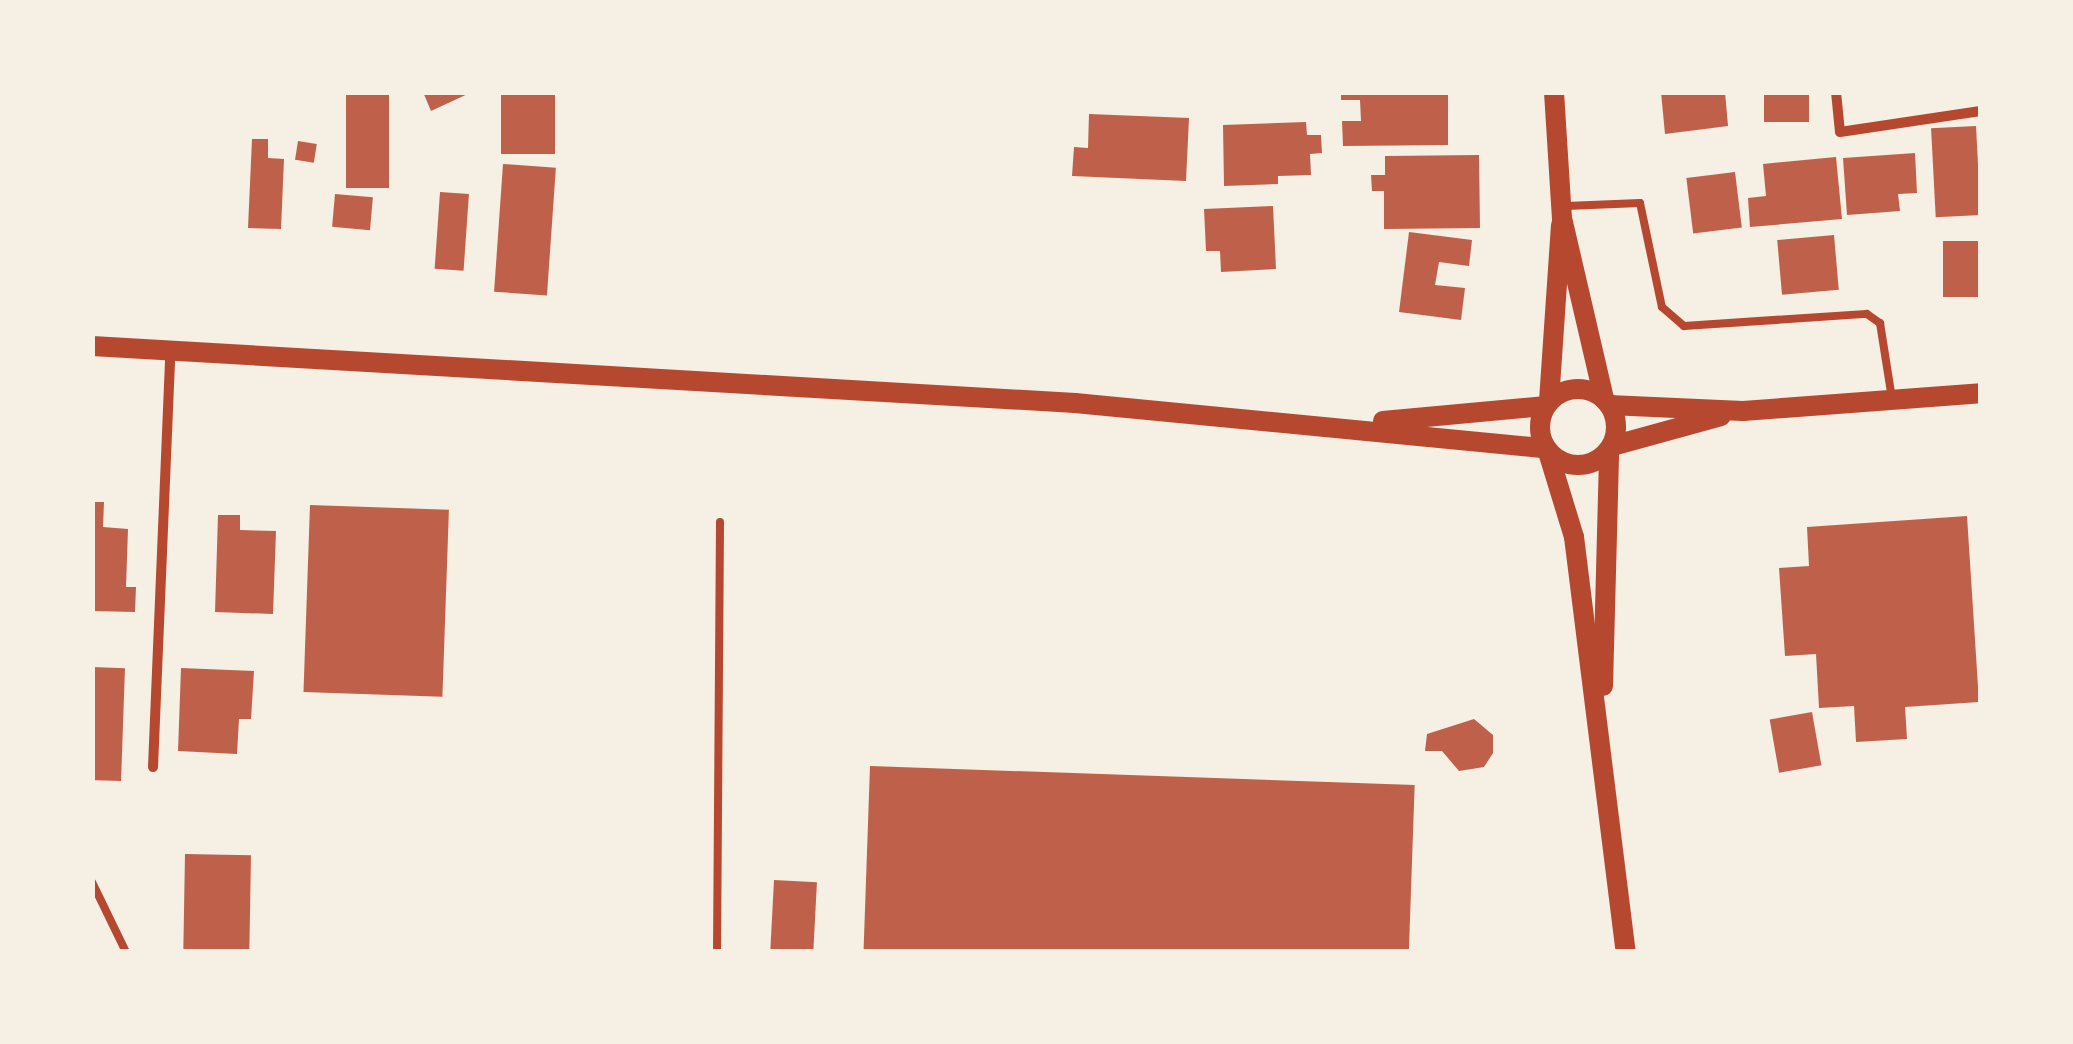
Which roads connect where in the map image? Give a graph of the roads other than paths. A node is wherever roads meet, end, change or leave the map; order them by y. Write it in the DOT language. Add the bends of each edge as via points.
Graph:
graph roads {
  1 [pos="1554,92"];
  2 [pos="1836,92"];
  3 [pos="1980,111"];
  4 [pos="1561,212"];
  5 [pos="92,346"];
  6 [pos="170,353"];
  7 [pos="1980,394"];
  8 [pos="1892,400"];
  9 [pos="1607,402"];
  10 [pos="1547,404"];
  11 [pos="1742,410"];
  12 [pos="1341,425"];
  13 [pos="1610,448"];
  14 [pos="1546,450"];
  15 [pos="720,522"];
  16 [pos="1601,728"];
  17 [pos="153,767"];
  18 [pos="92,882"];
  19 [pos="126,952"];
  20 [pos="718,952"];
  21 [pos="1626,952"];
  1 -- 4 [label="main road"];
  2 -- 3 [label="street" via="1840,132"];
  4 -- 8 [label="lane" via="1640,202 1662,307 1684,326 1867,314 1880,323"];
  4 -- 9 [label="main road"];
  4 -- 10 [label="main road"];
  5 -- 6 [label="main road"];
  6 -- 12 [label="main road" via="1075,403"];
  6 -- 17 [label="street"];
  7 -- 8 [label="main road"];
  8 -- 11 [label="main road"];
  9 -- 10 [label="main road" via="1576,389"];
  9 -- 11 [label="main road"];
  9 -- 13 [label="main road" via="1616,428"];
  10 -- 12 [label="main road"];
  10 -- 14 [label="main road" via="1539,422"];
  11 -- 13 [label="main road"];
  12 -- 14 [label="main road"];
  13 -- 14 [label="main road" via="1599,460 1572,466"];
  13 -- 16 [label="main road"];
  14 -- 16 [label="main road" via="1574,537"];
  15 -- 20 [label="lane"];
  16 -- 21 [label="main road"];
  18 -- 19 [label="lane"];
}
